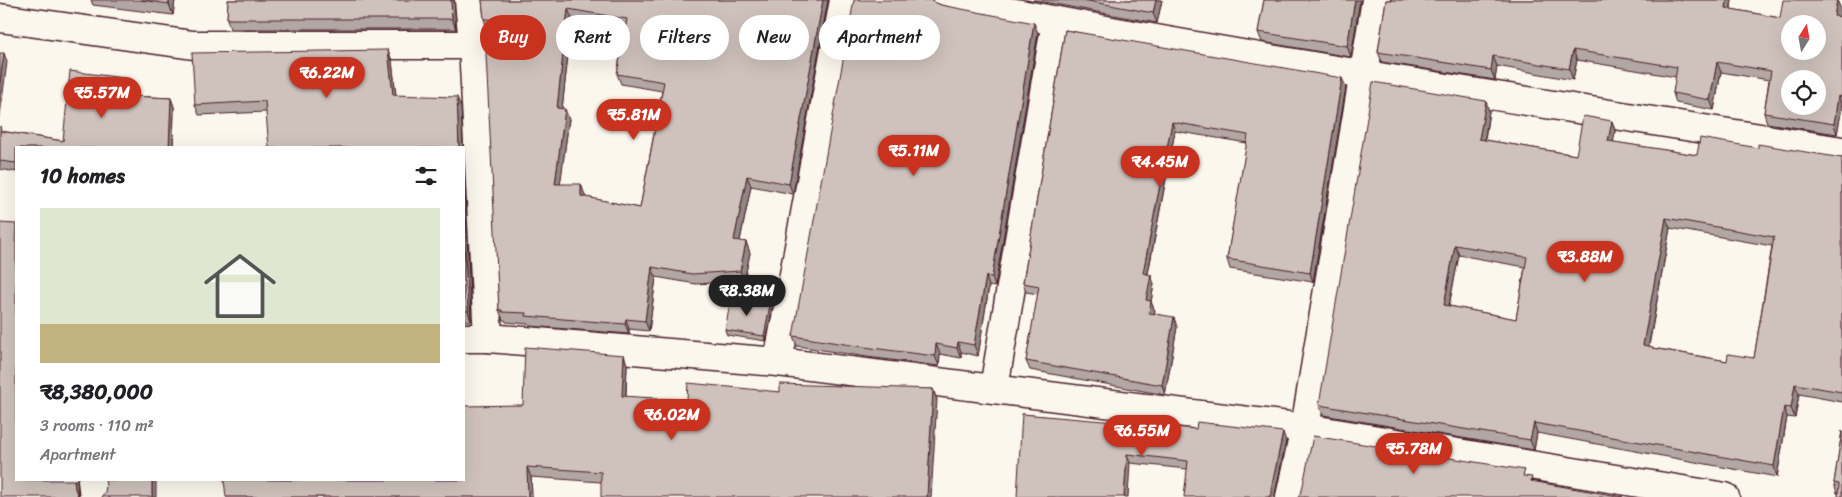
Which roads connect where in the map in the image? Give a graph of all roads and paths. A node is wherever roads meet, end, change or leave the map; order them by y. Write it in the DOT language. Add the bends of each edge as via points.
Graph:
graph roads {
  1 [pos="469,0"];
  2 [pos="844,0"];
  3 [pos="948,0"];
  4 [pos="1376,0"];
  5 [pos="0,18"];
  6 [pos="1056,21"];
  7 [pos="473,45"];
  8 [pos="1363,74"];
  9 [pos="1842,151"];
  10 [pos="476,338"];
  11 [pos="778,362"];
  12 [pos="994,388"];
  13 [pos="1305,428"];
  14 [pos="92,481"];
  15 [pos="94,497"];
  16 [pos="1290,497"];
  17 [pos="1726,497"];
  1 -- 7 [label="street"];
  2 -- 11 [label="street"];
  3 -- 6 [label="street"];
  4 -- 8 [label="street"];
  5 -- 7 [label="street" via="193,45"];
  6 -- 8 [label="street"];
  6 -- 12 [label="street"];
  7 -- 10 [label="street"];
  8 -- 9 [label="street"];
  8 -- 13 [label="street"];
  10 -- 11 [label="street"];
  11 -- 12 [label="street"];
  12 -- 13 [label="street"];
  13 -- 16 [label="street"];
  13 -- 17 [label="street"];
  14 -- 15 [label="street"];
}
